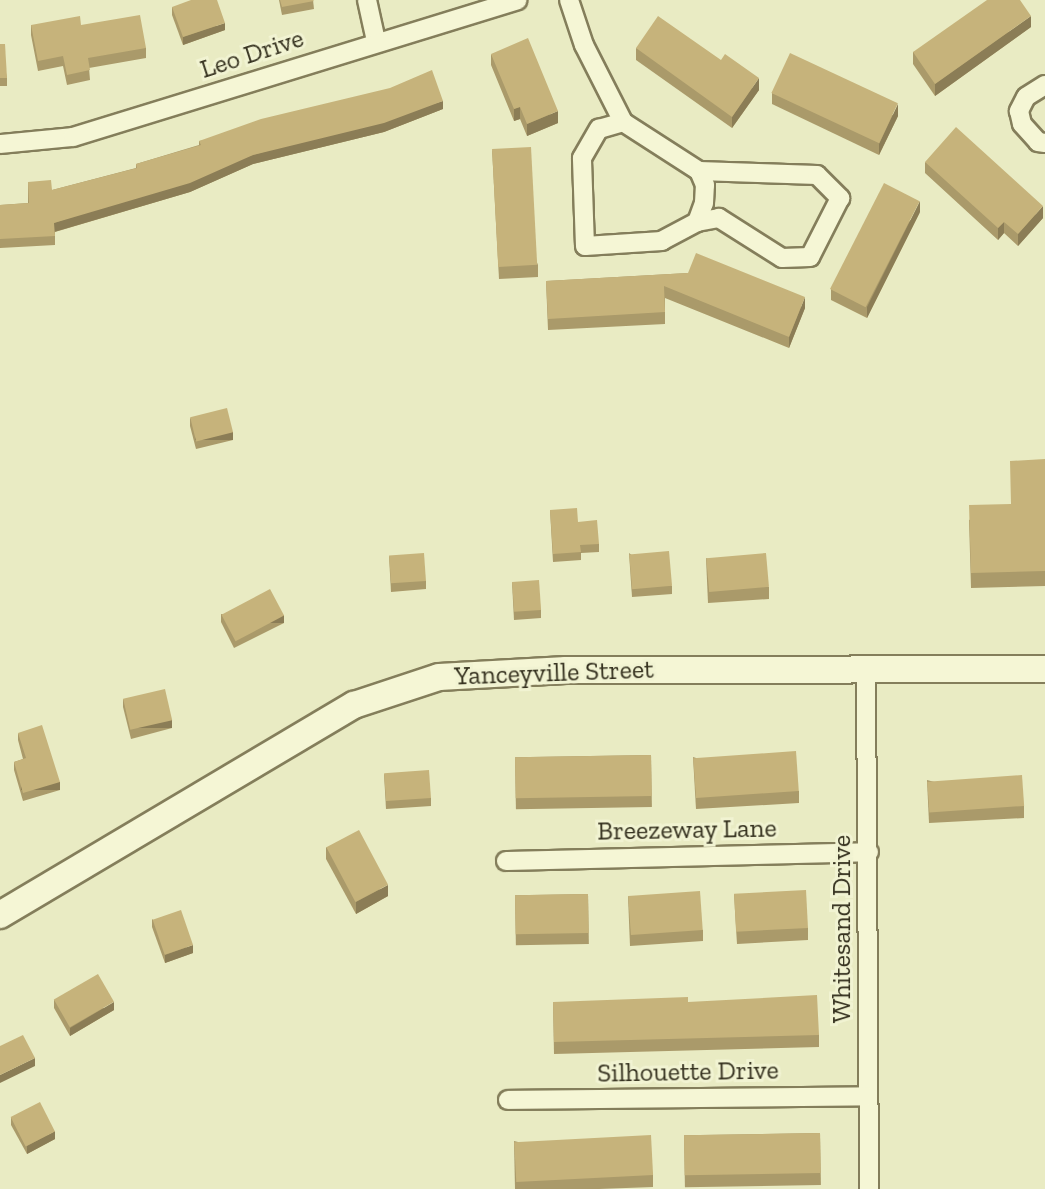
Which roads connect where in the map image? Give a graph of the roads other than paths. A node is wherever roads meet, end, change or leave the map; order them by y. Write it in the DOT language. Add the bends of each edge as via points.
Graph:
graph roads {
  1 [pos="367,0"];
  2 [pos="517,0"];
  3 [pos="569,0"];
  4 [pos="376,41"];
  5 [pos="1045,85"];
  6 [pos="623,122"];
  7 [pos="0,144"];
  8 [pos="1045,144"];
  9 [pos="699,171"];
  10 [pos="696,222"];
  11 [pos="866,669"];
  12 [pos="1045,669"];
  13 [pos="869,852"];
  14 [pos="506,861"];
  15 [pos="0,915"];
  16 [pos="868,1096"];
  17 [pos="508,1100"];
  18 [pos="869,1189"];
  1 -- 4 [label="street"];
  2 -- 4 [label="street, Leo Drive"];
  3 -- 6 [label="street" via="583,45"];
  4 -- 7 [label="street, Leo Drive" via="73,137"];
  5 -- 8 [label="street" via="1026,97 1019,111 1022,124"];
  6 -- 9 [label="street"];
  6 -- 10 [label="street" via="599,128 582,158 585,246 662,241"];
  9 -- 10 [label="street" via="705,194"];
  9 -- 10 [label="street" via="817,174 840,198 810,257 782,258 719,218"];
  11 -- 12 [label="main road, Yanceyville Street"];
  11 -- 13 [label="street, Whitesand Drive"];
  11 -- 15 [label="main road, Yanceyville Street" via="566,670 439,677 354,705"];
  13 -- 14 [label="street, Breezeway Lane"];
  13 -- 16 [label="street, Whitesand Drive"];
  16 -- 17 [label="street, Silhouette Drive"];
  16 -- 18 [label="street, Whitesand Drive"];
}
